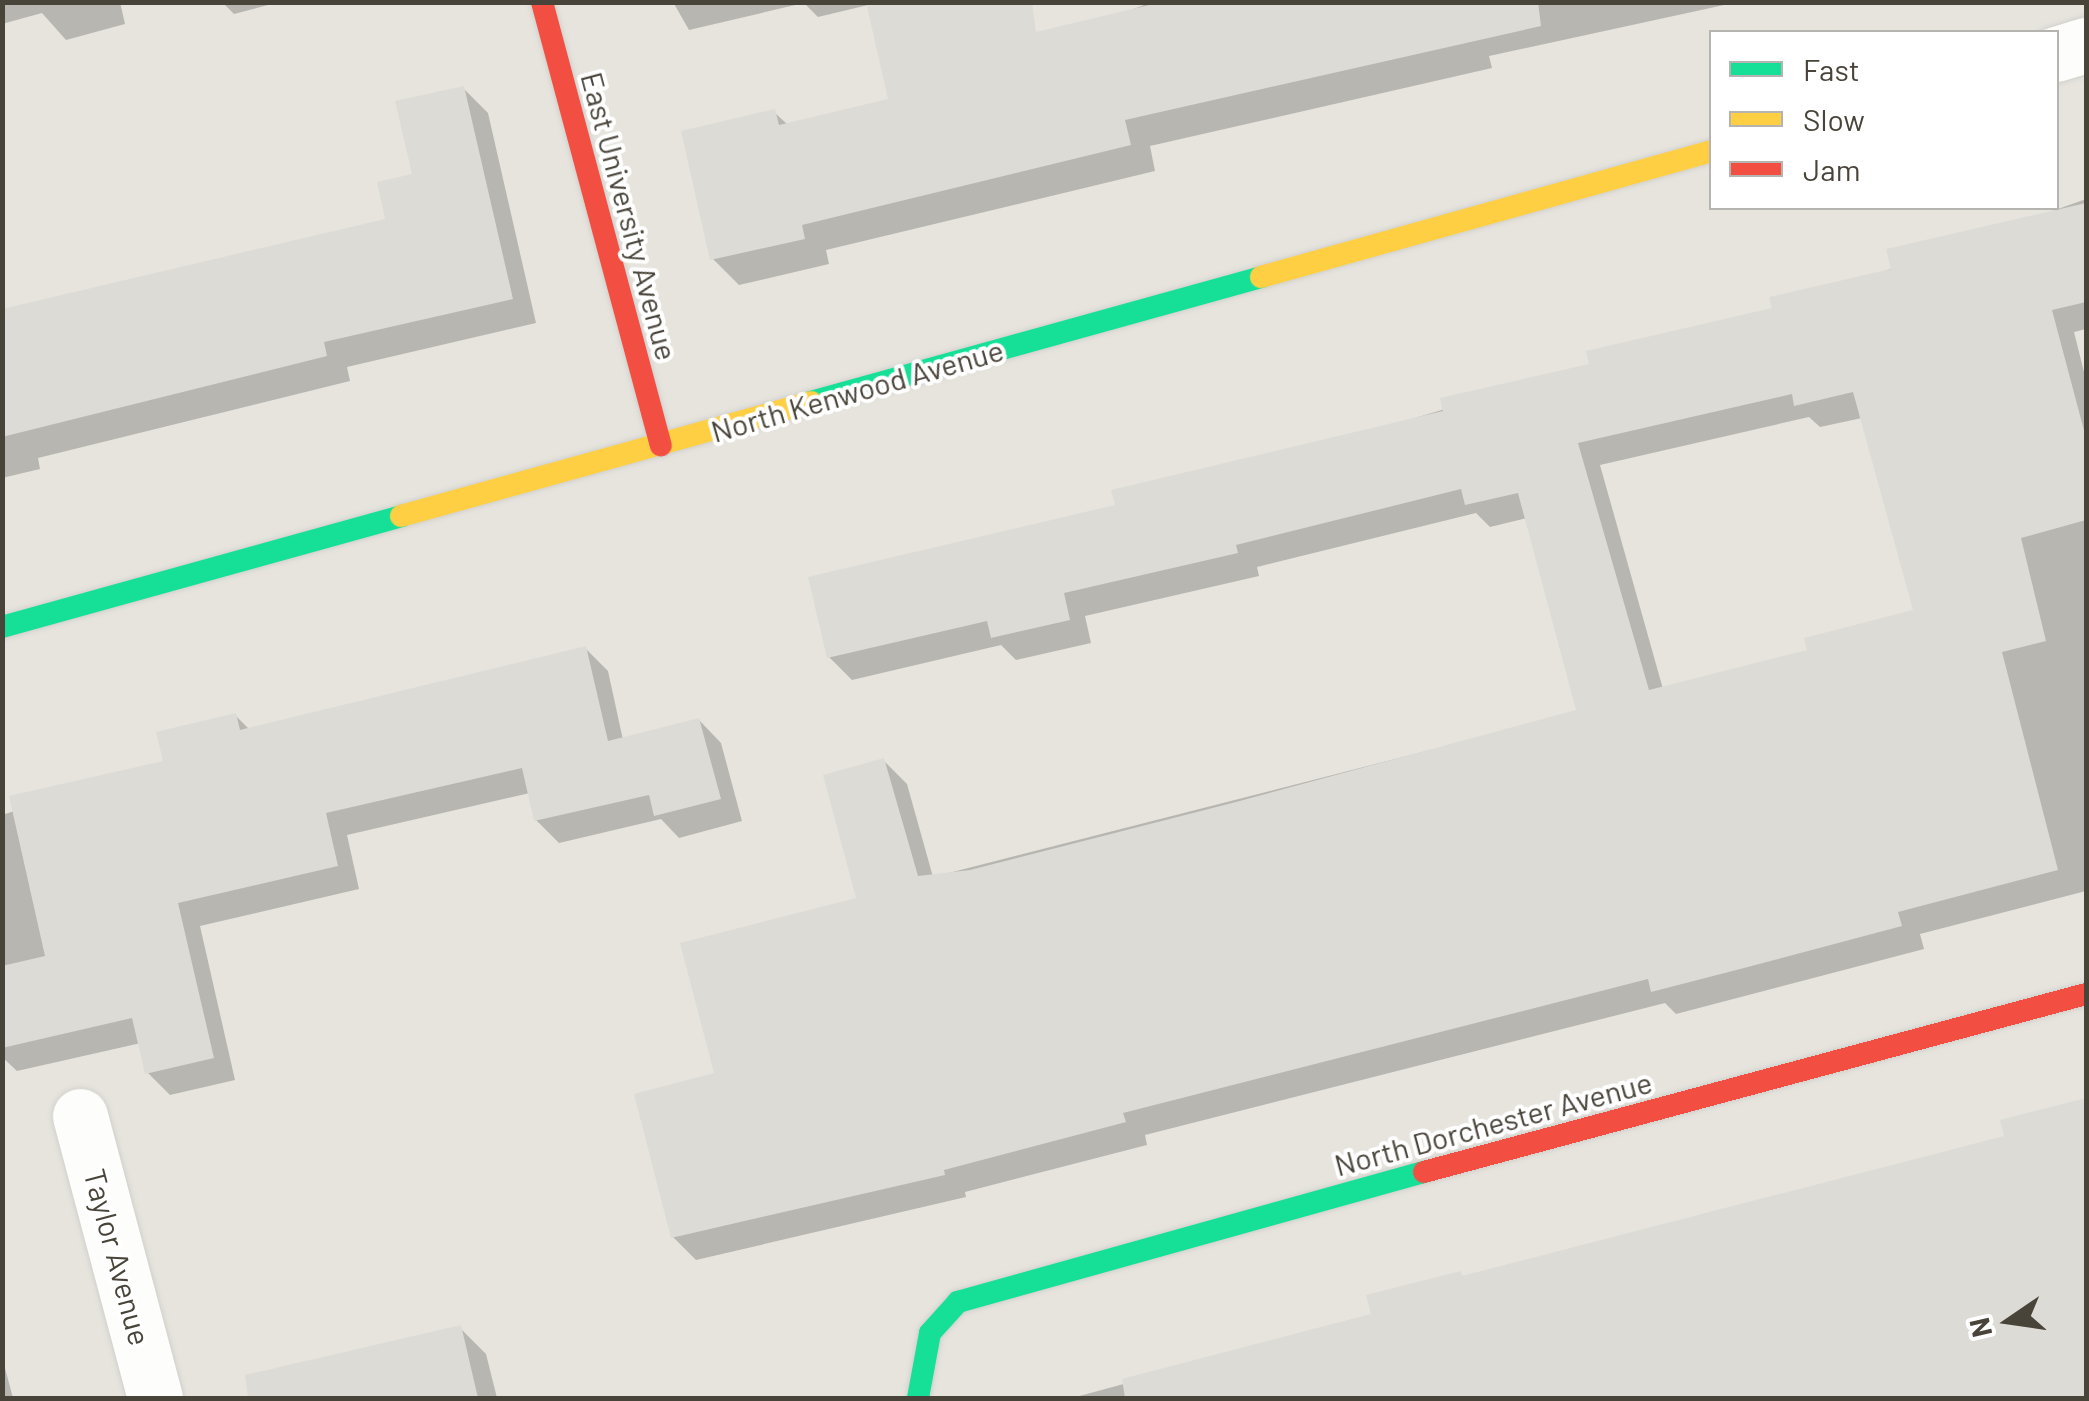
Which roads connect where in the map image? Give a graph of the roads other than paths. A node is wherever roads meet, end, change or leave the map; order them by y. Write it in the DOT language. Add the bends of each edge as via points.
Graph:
graph roads {
  1 [pos="542,2"];
  2 [pos="2086,46"];
  3 [pos="2059,53"];
  4 [pos="1709,151"];
  5 [pos="661,444"];
  6 [pos="2,628"];
  7 [pos="2086,994"];
  8 [pos="80,1116"];
  9 [pos="155,1398"];
  10 [pos="918,1398"];
  1 -- 5 [label="street, East University Avenue"];
  2 -- 3 [label="street"];
  4 -- 5 [label="street, North Kenwood Avenue"];
  5 -- 6 [label="street, North Kenwood Avenue"];
  7 -- 10 [label="street, North Dorchester Avenue" via="983,1291 958,1302 930,1334"];
  8 -- 9 [label="street, Taylor Avenue"];
}
